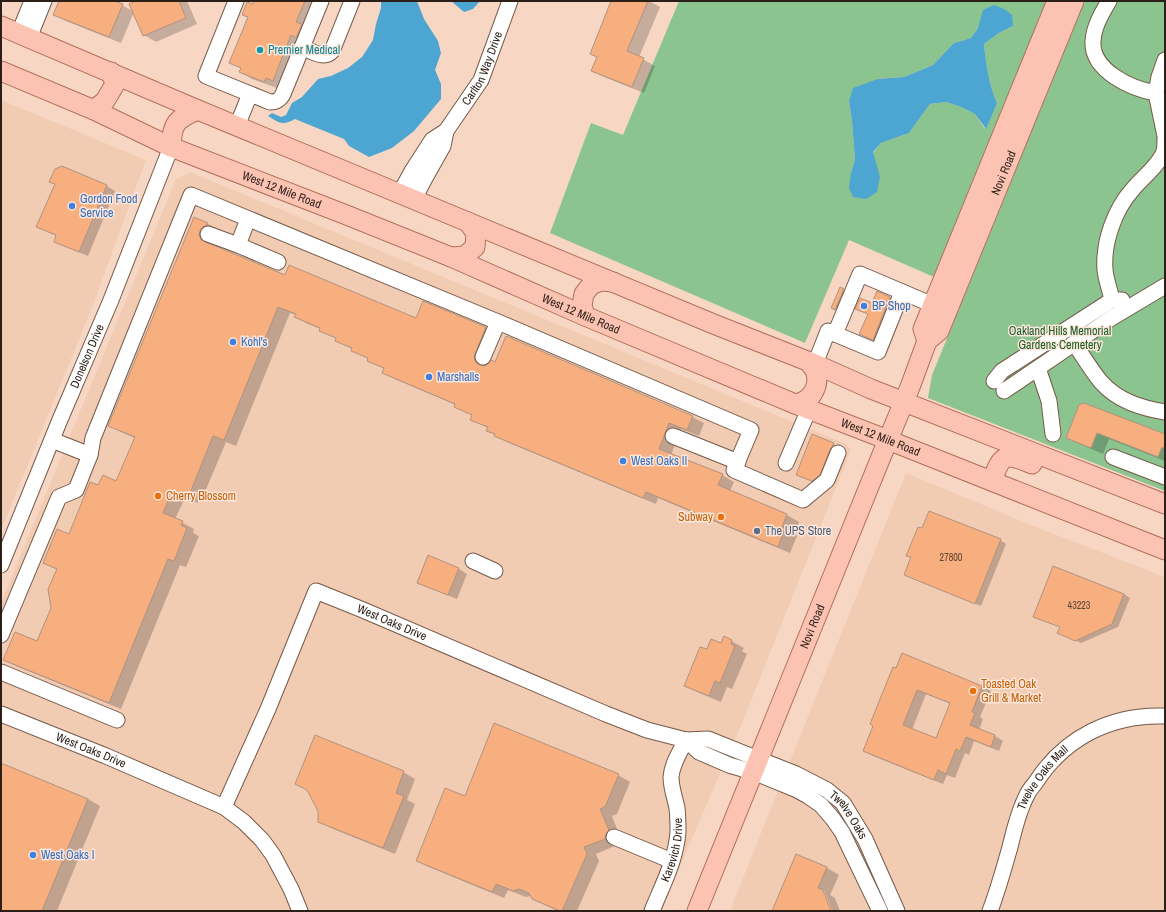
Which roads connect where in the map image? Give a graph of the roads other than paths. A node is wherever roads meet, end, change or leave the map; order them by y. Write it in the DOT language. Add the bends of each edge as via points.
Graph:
graph roads {
  1 [pos="32,1"];
  2 [pos="44,1"];
  3 [pos="236,1"];
  4 [pos="321,1"];
  5 [pos="352,1"];
  6 [pos="510,1"];
  7 [pos="1056,1"];
  8 [pos="1074,1"];
  9 [pos="1109,1"];
  10 [pos="1,26"];
  11 [pos="24,36"];
  12 [pos="302,47"];
  13 [pos="1165,60"];
  14 [pos="1,71"];
  15 [pos="111,72"];
  16 [pos="1156,93"];
  17 [pos="250,94"];
  18 [pos="94,110"];
  19 [pos="198,110"];
  20 [pos="237,126"];
  21 [pos="1165,136"];
  22 [pos="1165,139"];
  23 [pos="171,147"];
  24 [pos="407,196"];
  25 [pos="248,219"];
  26 [pos="468,222"];
  27 [pos="208,234"];
  28 [pos="238,246"];
  29 [pos="451,257"];
  30 [pos="278,262"];
  31 [pos="613,282"];
  32 [pos="1165,286"];
  33 [pos="902,292"];
  34 [pos="1112,300"];
  35 [pos="1142,300"];
  36 [pos="933,305"];
  37 [pos="585,316"];
  38 [pos="498,322"];
  39 [pos="836,334"];
  40 [pos="927,341"];
  41 [pos="1074,343"];
  42 [pos="483,357"];
  43 [pos="812,363"];
  44 [pos="1038,368"];
  45 [pos="904,401"];
  46 [pos="802,407"];
  47 [pos="1165,412"];
  48 [pos="1053,434"];
  49 [pos="673,436"];
  50 [pos="52,440"];
  51 [pos="888,440"];
  52 [pos="838,453"];
  53 [pos="90,455"];
  54 [pos="1113,456"];
  55 [pos="738,462"];
  56 [pos="786,463"];
  57 [pos="1165,477"];
  58 [pos="992,481"];
  59 [pos="1144,496"];
  60 [pos="1046,503"];
  61 [pos="1165,504"];
  62 [pos="1165,537"];
  63 [pos="1165,550"];
  64 [pos="473,561"];
  65 [pos="1,566"];
  66 [pos="495,571"];
  67 [pos="1,635"];
  68 [pos="1,672"];
  69 [pos="1,714"];
  70 [pos="1165,716"];
  71 [pos="117,720"];
  72 [pos="686,740"];
  73 [pos="756,766"];
  74 [pos="224,807"];
  75 [pos="614,837"];
  76 [pos="672,862"];
  77 [pos="300,911"];
  78 [pos="652,911"];
  79 [pos="697,911"];
  80 [pos="880,911"];
  81 [pos="897,911"];
  82 [pos="990,911"];
  1 -- 11 [label="street"];
  2 -- 11 [label="street"];
  3 -- 17 [label="street" via="206,76"];
  4 -- 12 [label="street"];
  5 -- 12 [label="street" via="330,54 321,55"];
  6 -- 24 [label="street, Carlton Way Drive" via="481,80 446,131 443,146 425,178"];
  7 -- 36 [label="main road, Novi Road"];
  8 -- 40 [label="main road, Novi Road" via="939,331"];
  9 -- 16 [label="street" via="1094,35 1094,48 1098,58 1111,74 1121,81"];
  10 -- 11 [label="main road"];
  11 -- 15 [label="main road"];
  12 -- 17 [label="street" via="280,99 270,102"];
  13 -- 16 [label="street" via="1158,77"];
  14 -- 18 [label="main road, West 12 Mile Road"];
  15 -- 18 [label="main road" via="115,84 105,101"];
  15 -- 19 [label="main road"];
  16 -- 21 [label="street"];
  17 -- 20 [label="street"];
  18 -- 23 [label="main road, West 12 Mile Road"];
  19 -- 20 [label="main road"];
  19 -- 23 [label="main road" via="185,115 177,122 172,133"];
  20 -- 24 [label="main road"];
  22 -- 34 [label="street" via="1160,159 1131,191 1111,227 1105,254 1105,271"];
  23 -- 29 [label="main road, West 12 Mile Road"];
  23 -- 50 [label="street, Donelson Drive"];
  24 -- 26 [label="main road"];
  25 -- 28 [label="street"];
  25 -- 38 [label="street"];
  25 -- 53 [label="street" via="191,195 92,438"];
  26 -- 29 [label="main road" via="476,233 475,247 465,256"];
  26 -- 31 [label="main road"];
  27 -- 28 [label="street"];
  28 -- 30 [label="street"];
  29 -- 37 [label="main road, West 12 Mile Road"];
  31 -- 37 [label="main road" via="602,281 591,286 584,294 582,305"];
  31 -- 43 [label="main road"];
  32 -- 35 [label="street"];
  33 -- 36 [label="street"];
  33 -- 39 [label="street" via="860,274"];
  33 -- 39 [label="street" via="878,352"];
  34 -- 35 [label="street"];
  34 -- 44 [label="street" via="1002,371 999,386"];
  35 -- 41 [label="street"];
  36 -- 40 [label="main road, Novi Road" via="923,329"];
  37 -- 46 [label="main road, West 12 Mile Road"];
  38 -- 42 [label="street"];
  38 -- 55 [label="street" via="751,430"];
  39 -- 43 [label="street" via="828,331"];
  40 -- 45 [label="main road, Novi Road"];
  41 -- 44 [label="street"];
  41 -- 47 [label="street" via="1101,382 1120,398 1141,407"];
  43 -- 45 [label="main road"];
  43 -- 46 [label="main road" via="816,375 815,389"];
  44 -- 48 [label="street" via="1049,401"];
  45 -- 51 [label="main road, Novi Road"];
  45 -- 59 [label="main road"];
  46 -- 51 [label="main road, West 12 Mile Road"];
  46 -- 56 [label="street"];
  49 -- 55 [label="street"];
  50 -- 53 [label="street"];
  50 -- 65 [label="street, Donelson Drive"];
  51 -- 58 [label="main road, West 12 Mile Road"];
  51 -- 73 [label="main road, Novi Road"];
  52 -- 55 [label="street" via="827,480 804,500 734,470"];
  53 -- 67 [label="street" via="76,490 59,497"];
  54 -- 57 [label="street"];
  58 -- 59 [label="main road" via="1000,462 1011,456 1118,497"];
  58 -- 60 [label="main road, West 12 Mile Road"];
  59 -- 61 [label="main road"];
  60 -- 62 [label="main road" via="1074,500"];
  60 -- 63 [label="main road, West 12 Mile Road"];
  64 -- 66 [label="street"];
  68 -- 71 [label="street"];
  69 -- 74 [label="street, West Oaks Drive"];
  70 -- 82 [label="street, Twelve Oaks Mall" via="1148,715 1124,719 1094,729 1067,746 1044,770 1027,795 1015,826"];
  72 -- 73 [label="street, West Oaks Drive" via="708,739"];
  72 -- 74 [label="street, West Oaks Drive" via="647,730 613,717 316,591 268,709"];
  72 -- 76 [label="street, Karevich Drive" via="671,777 678,820"];
  73 -- 79 [label="main road, Novi Road"];
  73 -- 80 [label="street, Twelve Oaks" via="808,796 821,805 833,819 842,832"];
  73 -- 81 [label="street, Twelve Oaks" via="796,774 827,790 843,803 865,839"];
  74 -- 77 [label="street, West Oaks Drive" via="244,822 273,855"];
  75 -- 76 [label="street"];
  76 -- 78 [label="street, Karevich Drive"];
}
